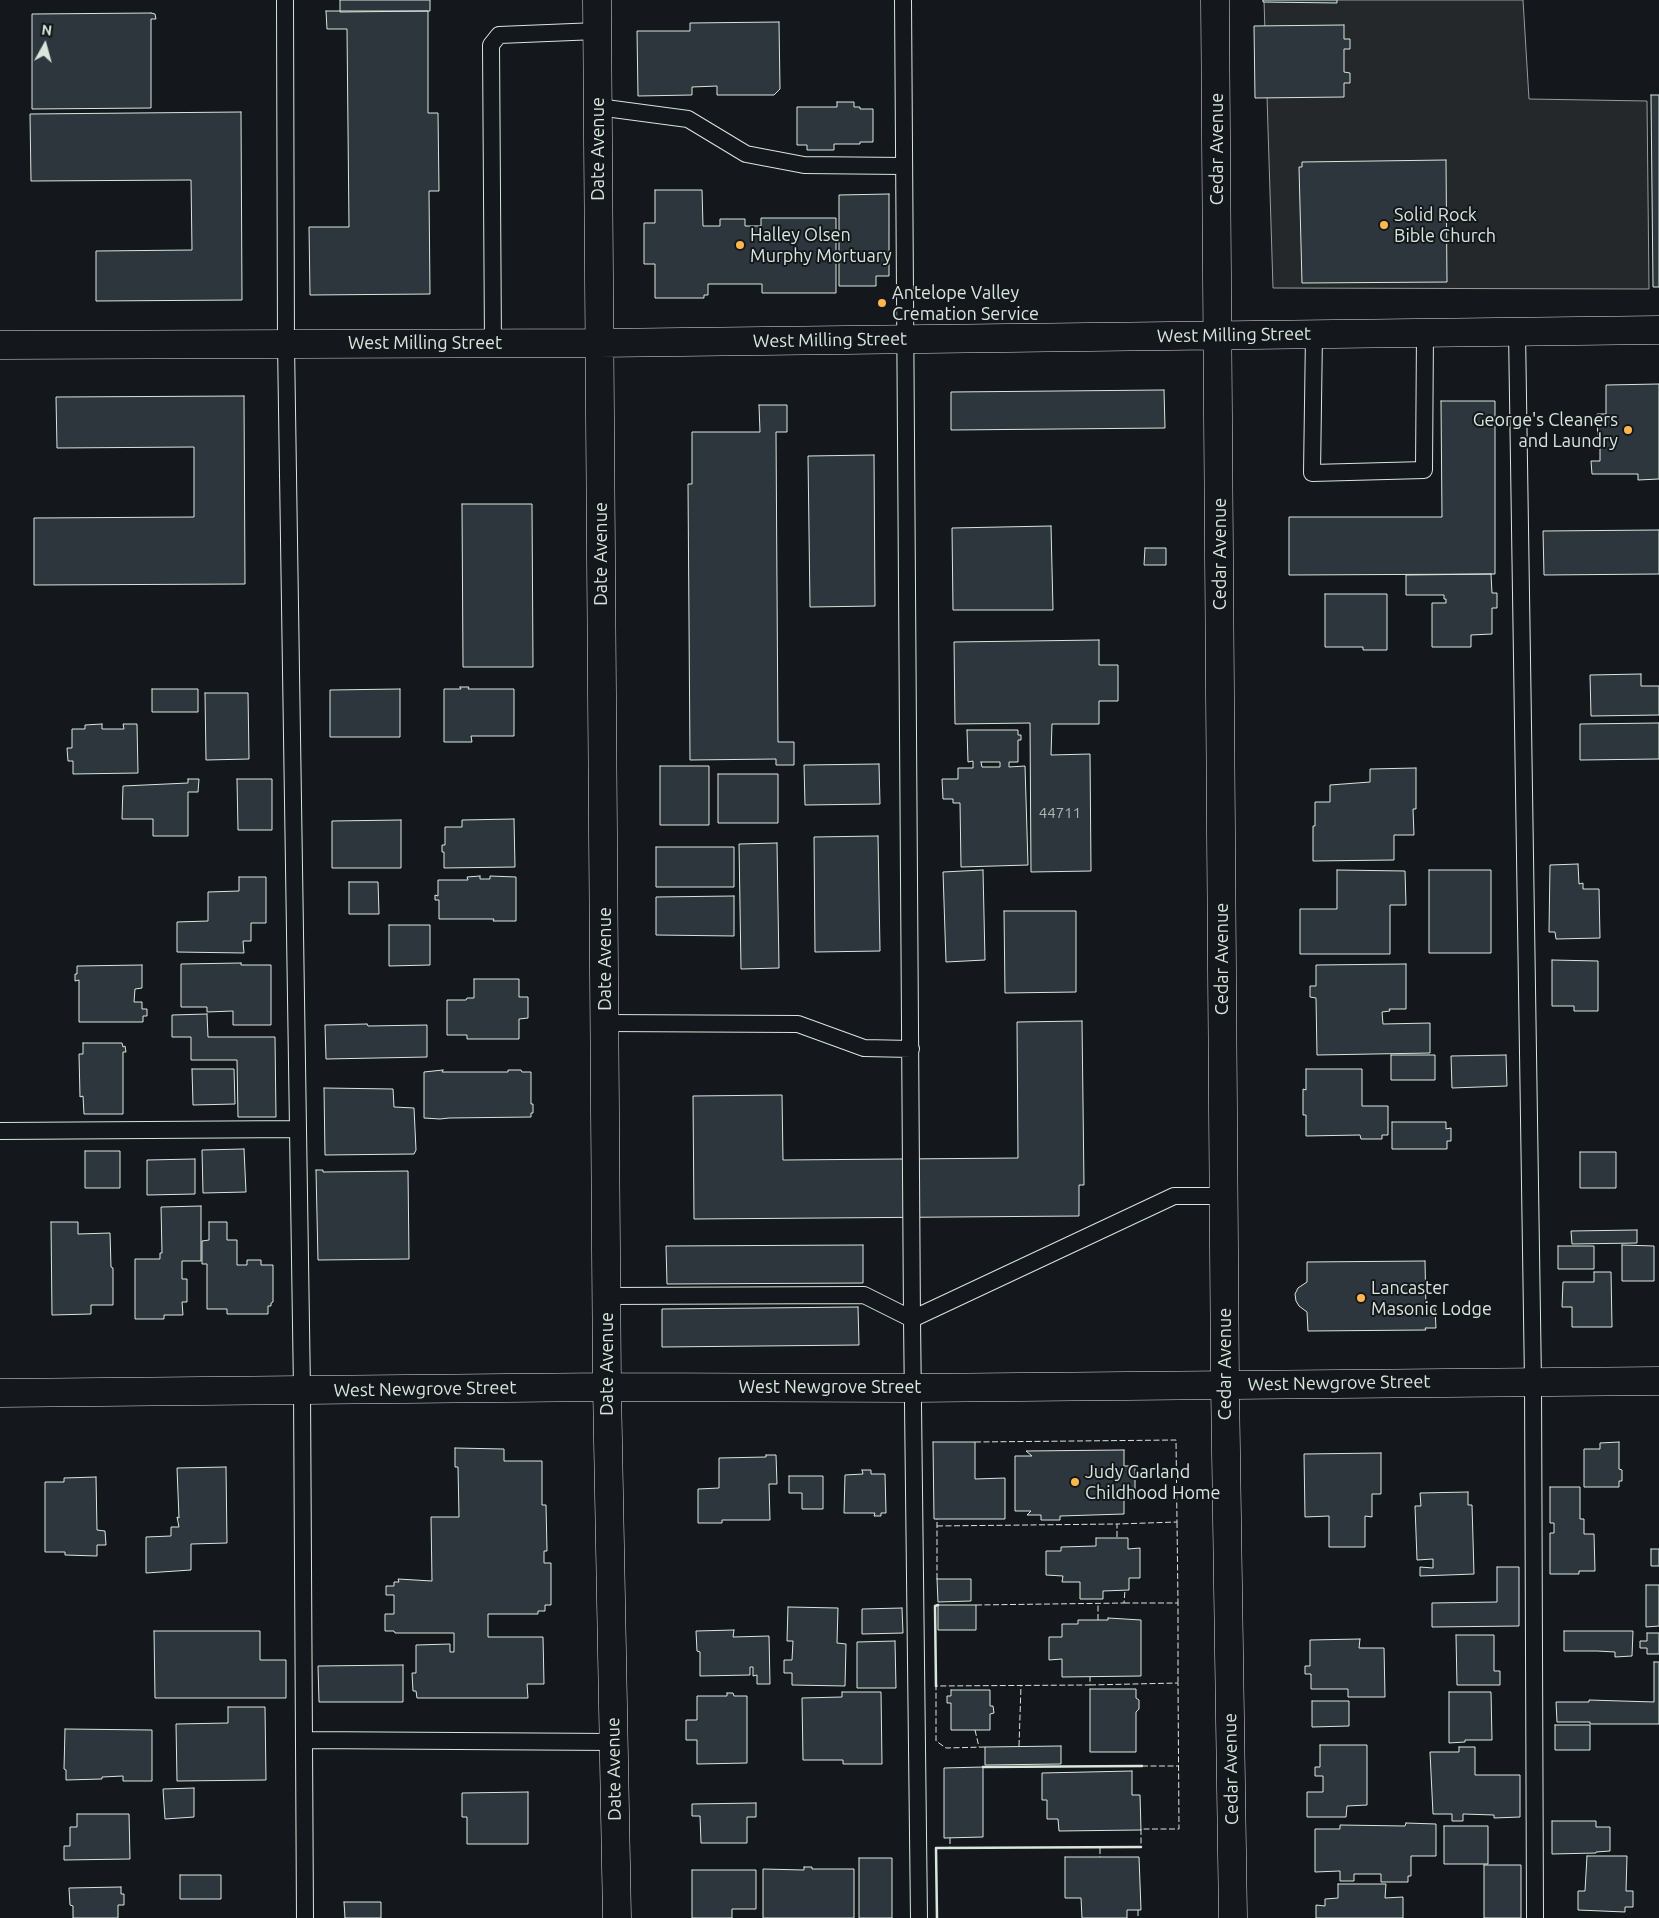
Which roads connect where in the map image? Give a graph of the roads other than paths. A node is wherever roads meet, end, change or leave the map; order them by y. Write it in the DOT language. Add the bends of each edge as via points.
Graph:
graph roads {
  1 [pos="285,0"];
  2 [pos="597,0"];
  3 [pos="903,0"];
  4 [pos="1216,0"];
  5 [pos="597,31"];
  6 [pos="598,108"];
  7 [pos="903,166"];
  8 [pos="1659,330"];
  9 [pos="1517,331"];
  10 [pos="1425,332"];
  11 [pos="1314,334"];
  12 [pos="1218,335"];
  13 [pos="906,339"];
  14 [pos="493,343"];
  15 [pos="600,343"];
  16 [pos="286,344"];
  17 [pos="0,346"];
  18 [pos="605,1023"];
  19 [pos="911,1049"];
  20 [pos="297,1129"];
  21 [pos="0,1131"];
  22 [pos="1224,1196"];
  23 [pos="607,1296"];
  24 [pos="912,1319"];
  25 [pos="1533,1381"];
  26 [pos="1659,1381"];
  27 [pos="1225,1385"];
  28 [pos="607,1387"];
  29 [pos="913,1388"];
  30 [pos="302,1390"];
  31 [pos="0,1393"];
  32 [pos="304,1740"];
  33 [pos="614,1742"];
  34 [pos="305,1918"];
  35 [pos="616,1918"];
  36 [pos="919,1918"];
  37 [pos="1233,1918"];
  38 [pos="1535,1918"];
  1 -- 16 [label="lane"];
  2 -- 5 [label="street, Date Avenue"];
  3 -- 7 [label="lane"];
  4 -- 12 [label="street, Cedar Avenue"];
  5 -- 6 [label="street, Date Avenue"];
  5 -- 14 [label="lane" via="499,35 492,45"];
  6 -- 7 [label="lane" via="688,118 746,154 804,166"];
  6 -- 15 [label="street, Date Avenue"];
  7 -- 13 [label="lane"];
  8 -- 9 [label="street, West Milling Street"];
  9 -- 10 [label="street, West Milling Street"];
  9 -- 25 [label="lane"];
  10 -- 11 [label="street, West Milling Street"];
  10 -- 11 [label="lane" via="1424,470 1312,473"];
  11 -- 12 [label="street, West Milling Street"];
  12 -- 13 [label="street, West Milling Street"];
  12 -- 22 [label="street, Cedar Avenue"];
  13 -- 15 [label="street, West Milling Street"];
  13 -- 19 [label="lane"];
  14 -- 15 [label="street, West Milling Street"];
  14 -- 16 [label="street, West Milling Street"];
  15 -- 18 [label="street, Date Avenue"];
  16 -- 17 [label="street, West Milling Street"];
  16 -- 20 [label="lane"];
  18 -- 19 [label="lane" via="798,1024 864,1048"];
  18 -- 23 [label="street, Date Avenue"];
  19 -- 24 [label="lane"];
  20 -- 21 [label="lane"];
  20 -- 30 [label="lane"];
  22 -- 24 [label="lane" via="1174,1196"];
  22 -- 27 [label="street, Cedar Avenue"];
  23 -- 24 [label="lane" via="864,1294"];
  23 -- 28 [label="street, Date Avenue"];
  24 -- 29 [label="lane"];
  25 -- 26 [label="street, West Newgrove Street"];
  25 -- 27 [label="street, West Newgrove Street"];
  25 -- 38 [label="lane"];
  27 -- 29 [label="street, West Newgrove Street"];
  27 -- 37 [label="street, Cedar Avenue"];
  28 -- 29 [label="street, West Newgrove Street"];
  28 -- 30 [label="street, West Newgrove Street"];
  28 -- 33 [label="street, Date Avenue"];
  29 -- 36 [label="lane"];
  30 -- 31 [label="street, West Newgrove Street"];
  30 -- 32 [label="lane"];
  32 -- 33 [label="lane"];
  32 -- 34 [label="lane"];
  33 -- 35 [label="street, Date Avenue"];
}
